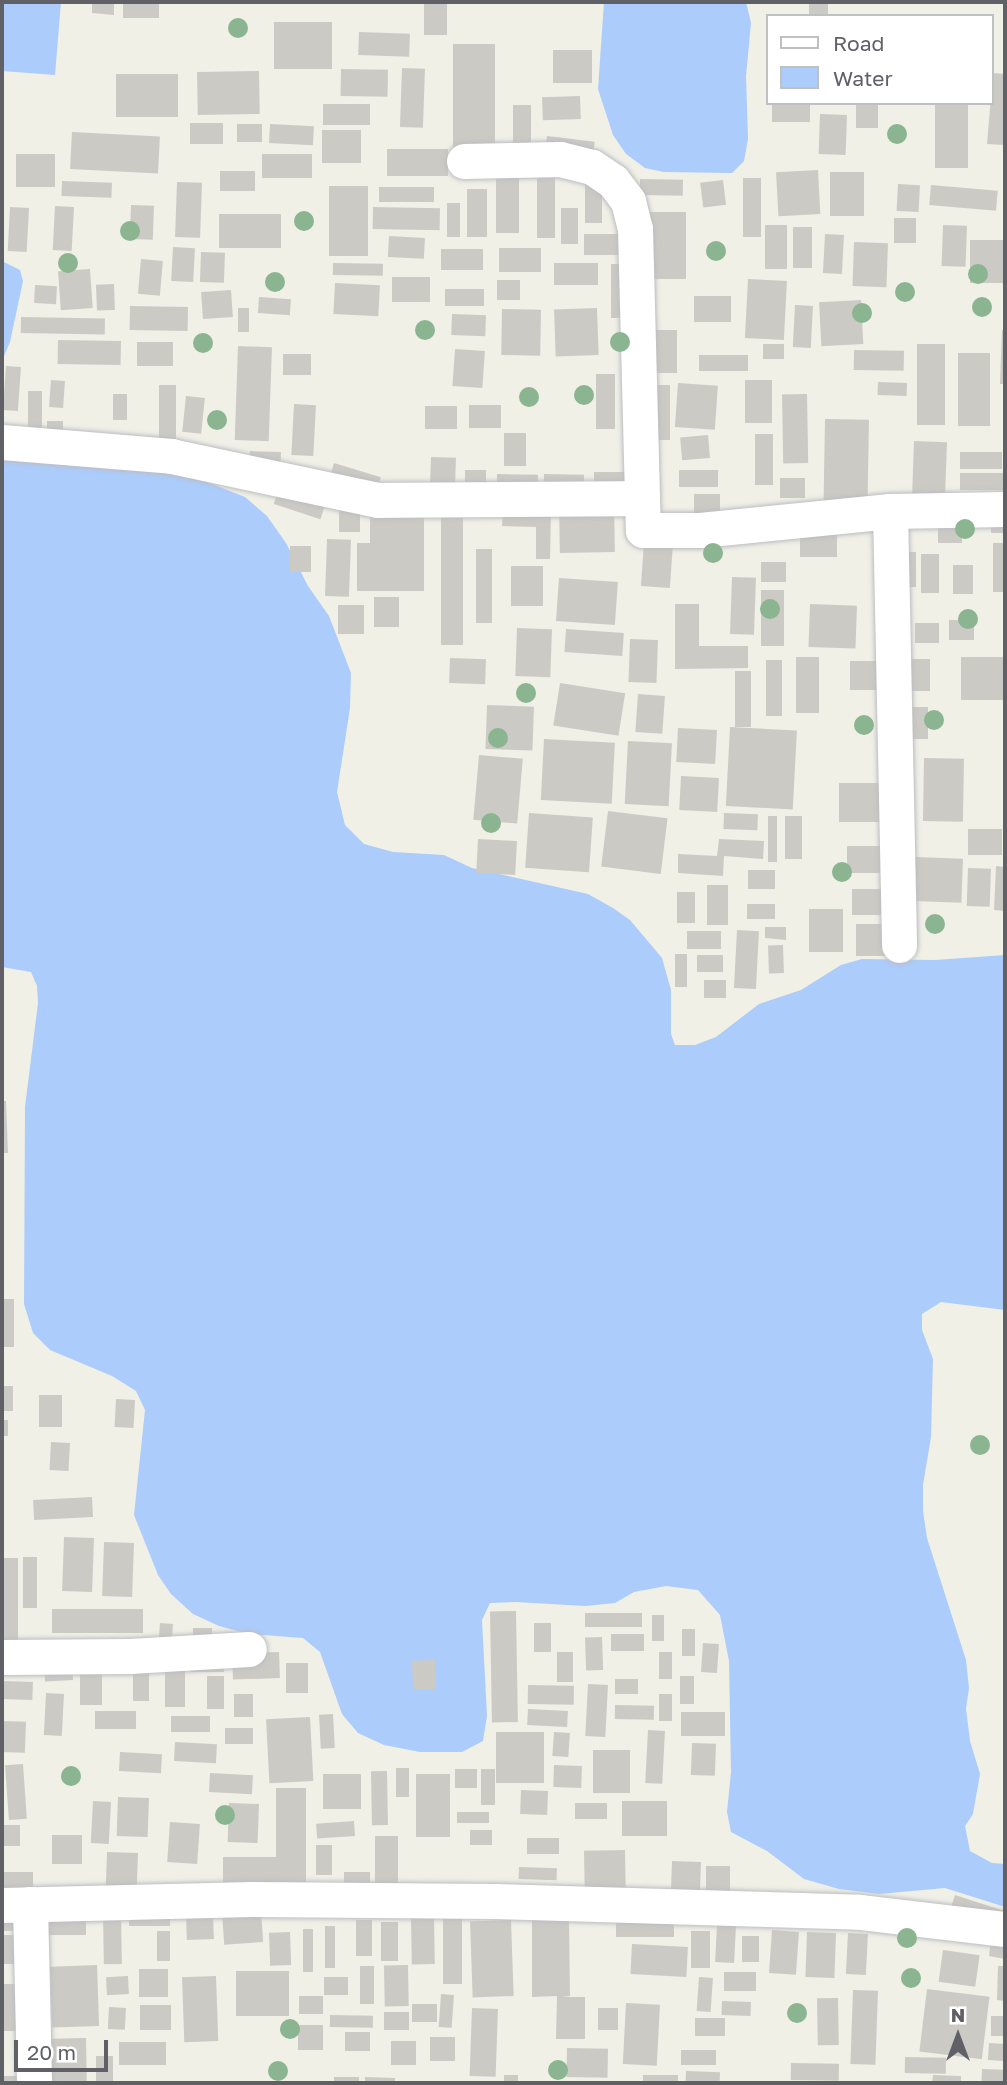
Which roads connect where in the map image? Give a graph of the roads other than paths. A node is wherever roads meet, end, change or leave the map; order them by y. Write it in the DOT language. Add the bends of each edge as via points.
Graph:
graph roads {
  1 [pos="464,161"];
  2 [pos="2,442"];
  3 [pos="642,498"];
  4 [pos="1005,509"];
  5 [pos="890,511"];
  6 [pos="899,945"];
  7 [pos="250,1649"];
  8 [pos="2,1657"];
  9 [pos="16,1904"];
  10 [pos="1005,1929"];
  11 [pos="34,2083"];
  1 -- 3 [label="street" via="560,159 592,167 613,181 628,201 635,229"];
  2 -- 3 [label="street" via="171,456 378,500"];
  3 -- 5 [label="street" via="643,530 700,530"];
  4 -- 5 [label="street"];
  5 -- 6 [label="street"];
  7 -- 8 [label="street"];
  9 -- 10 [label="street" via="252,1899 495,1901 860,1912"];
  9 -- 11 [label="street"];
}
